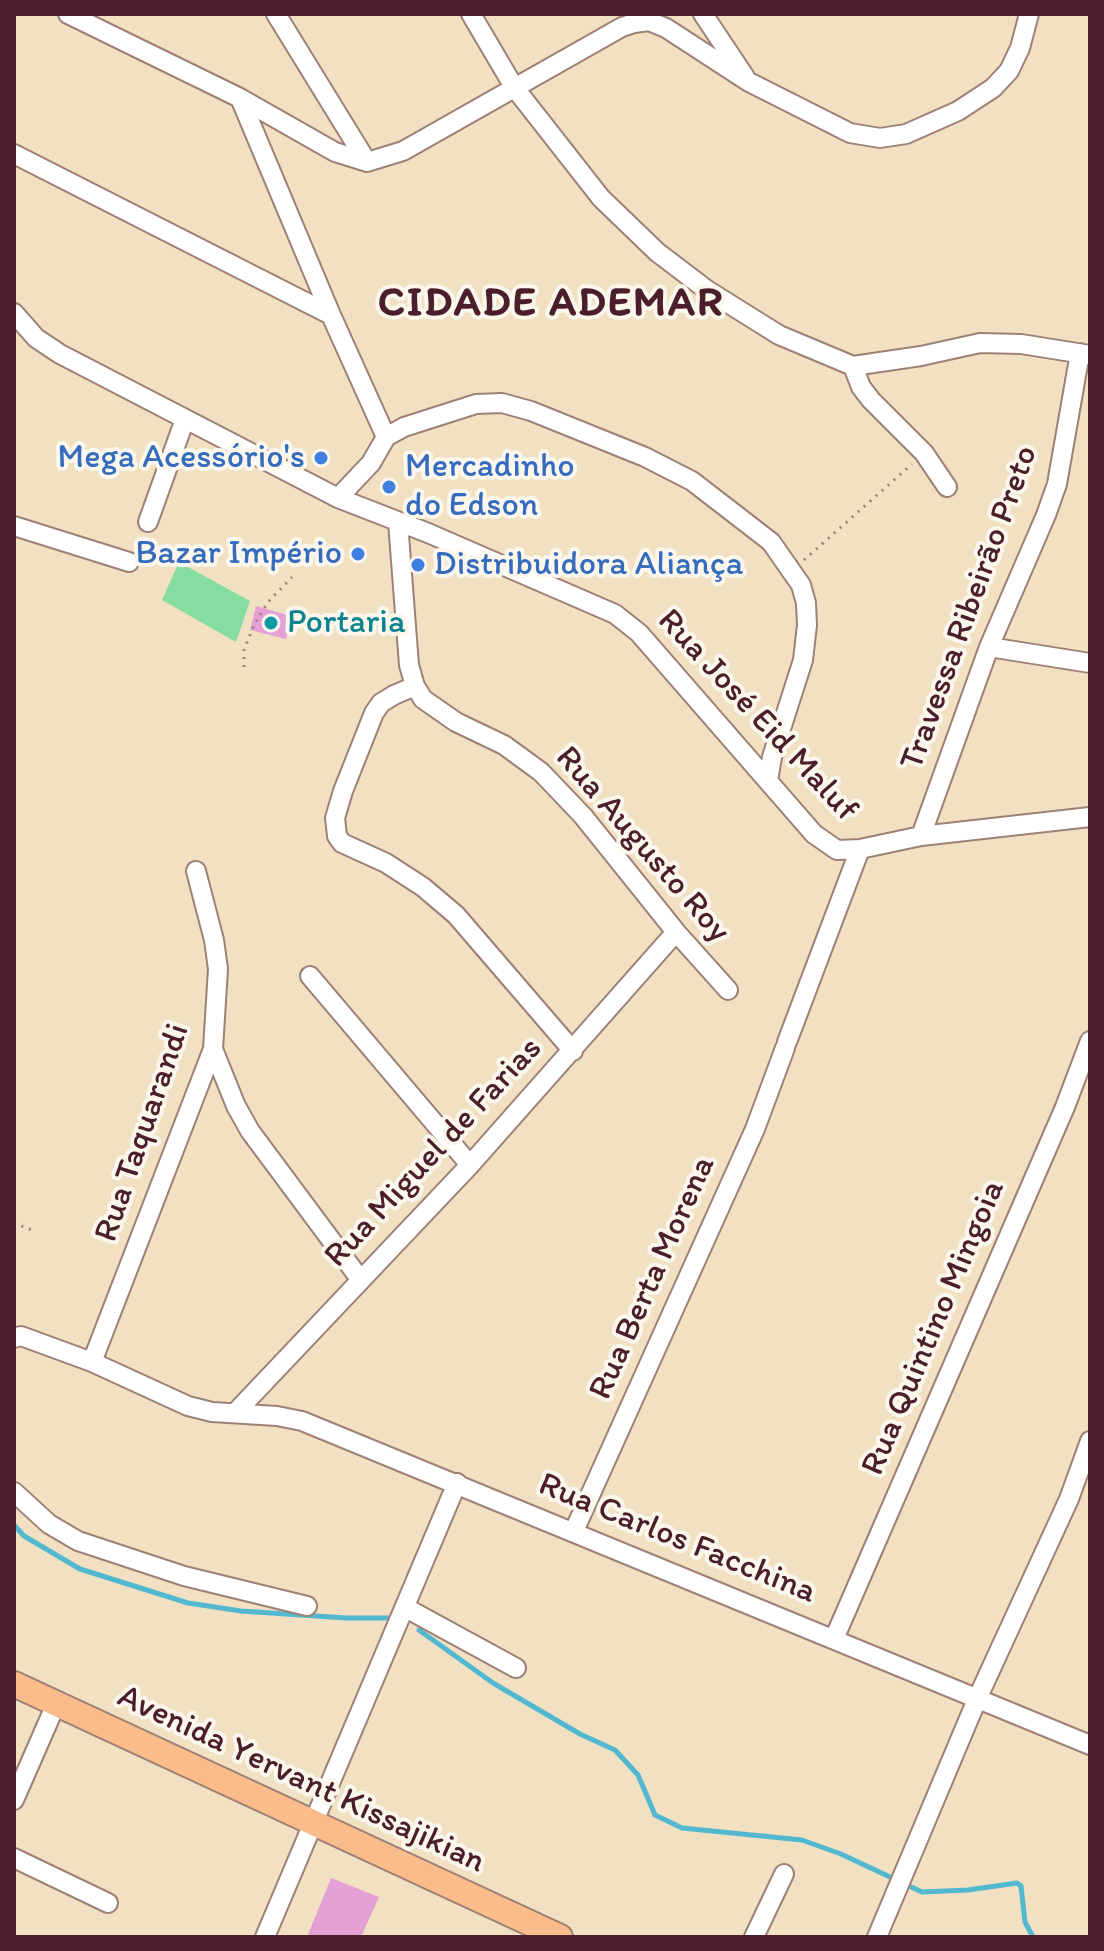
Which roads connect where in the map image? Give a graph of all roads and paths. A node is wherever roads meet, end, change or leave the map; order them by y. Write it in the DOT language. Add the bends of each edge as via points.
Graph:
graph roads {
  1 [pos="68,14"];
  2 [pos="276,14"];
  3 [pos="471,14"];
  4 [pos="703,14"];
  5 [pos="1029,14"];
  6 [pos="749,82"];
  7 [pos="514,87"];
  8 [pos="240,98"];
  9 [pos="14,154"];
  10 [pos="367,162"];
  11 [pos="14,313"];
  12 [pos="331,315"];
  13 [pos="1085,354"];
  14 [pos="853,366"];
  15 [pos="185,419"];
  16 [pos="386,437"];
  17 [pos="924,453"];
  18 [pos="947,487"];
  19 [pos="338,498"];
  20 [pos="148,522"];
  21 [pos="398,522"];
  22 [pos="15,531"];
  23 [pos="129,562"];
  24 [pos="793,570"];
  25 [pos="292,577"];
  26 [pos="989,647"];
  27 [pos="1090,663"];
  28 [pos="244,667"];
  29 [pos="419,693"];
  30 [pos="768,781"];
  31 [pos="1090,817"];
  32 [pos="921,836"];
  33 [pos="860,849"];
  34 [pos="196,871"];
  35 [pos="676,932"];
  36 [pos="310,976"];
  37 [pos="728,990"];
  38 [pos="1090,1041"];
  39 [pos="213,1049"];
  40 [pos="573,1051"];
  41 [pos="470,1165"];
  42 [pos="14,1223"];
  43 [pos="34,1231"];
  44 [pos="360,1279"];
  45 [pos="18,1337"];
  46 [pos="92,1362"];
  47 [pos="235,1413"];
  48 [pos="1090,1441"];
  49 [pos="457,1483"];
  50 [pos="14,1492"];
  51 [pos="574,1531"];
  52 [pos="307,1606"];
  53 [pos="406,1608"];
  54 [pos="834,1639"];
  55 [pos="516,1668"];
  56 [pos="14,1684"];
  57 [pos="978,1697"];
  58 [pos="56,1704"];
  59 [pos="1090,1745"];
  60 [pos="14,1800"];
  61 [pos="312,1824"];
  62 [pos="14,1858"];
  63 [pos="784,1874"];
  64 [pos="108,1903"];
  65 [pos="265,1937"];
  66 [pos="560,1937"];
  67 [pos="754,1937"];
  68 [pos="877,1937"];
  1 -- 8 [label="street"];
  2 -- 10 [label="street"];
  3 -- 7 [label="street"];
  4 -- 6 [label="street"];
  5 -- 6 [label="street" via="1009,71 993,88 906,134 880,138 850,133"];
  6 -- 7 [label="street" via="649,21 622,27"];
  7 -- 10 [label="street" via="403,151"];
  7 -- 14 [label="street" via="601,198 657,252 779,335"];
  8 -- 10 [label="street" via="335,152"];
  8 -- 12 [label="street"];
  9 -- 12 [label="street"];
  11 -- 15 [label="street, Rua José Eid Maluf" via="36,338 60,354"];
  12 -- 16 [label="street"];
  13 -- 14 [label="street" via="980,343"];
  13 -- 26 [label="street, Travessa Ribeirão Preto" via="1057,484"];
  14 -- 17 [label="street" via="871,400"];
  15 -- 19 [label="street, Rua José Eid Maluf"];
  15 -- 20 [label="street"];
  16 -- 19 [label="street" via="371,463"];
  16 -- 24 [label="street" via="476,404 502,403 531,411 692,481 771,542"];
  17 -- 18 [label="street"];
  17 -- 24 [label="path"];
  19 -- 21 [label="street, Rua José Eid Maluf"];
  21 -- 29 [label="street" via="409,665"];
  21 -- 30 [label="street, Rua José Eid Maluf" via="615,614 639,633"];
  22 -- 23 [label="street"];
  24 -- 30 [label="street" via="806,603 806,637"];
  25 -- 28 [label="path" via="254,625"];
  26 -- 27 [label="street"];
  26 -- 32 [label="street, Travessa Ribeirão Preto"];
  29 -- 35 [label="street, Rua Augusto Roy" via="456,722 504,745 541,772"];
  29 -- 40 [label="street" via="394,695 374,713 343,791 335,818 337,836 423,887 456,915"];
  30 -- 33 [label="street, Rua José Eid Maluf" via="824,843 837,850"];
  31 -- 32 [label="street"];
  32 -- 33 [label="street"];
  33 -- 51 [label="street, Rua Berta Morena" via="755,1129"];
  34 -- 39 [label="street, Rua Taquarandi" via="218,969"];
  35 -- 37 [label="street, Rua Augusto Roy"];
  35 -- 40 [label="street, Rua Miguel de Farias"];
  36 -- 41 [label="street"];
  38 -- 54 [label="street, Rua Quintino Mingoia"];
  39 -- 44 [label="street" via="250,1131"];
  39 -- 46 [label="street, Rua Taquarandi"];
  40 -- 41 [label="street, Rua Miguel de Farias"];
  41 -- 44 [label="street, Rua Miguel de Farias"];
  42 -- 43 [label="path"];
  44 -- 47 [label="street, Rua Miguel de Farias"];
  45 -- 46 [label="street, Rua Carlos Facchina"];
  46 -- 47 [label="street, Rua Carlos Facchina" via="188,1406"];
  47 -- 49 [label="street, Rua Carlos Facchina" via="302,1421"];
  48 -- 57 [label="street" via="1069,1499"];
  49 -- 51 [label="street, Rua Carlos Facchina"];
  49 -- 53 [label="street"];
  50 -- 52 [label="street" via="49,1524 78,1541 184,1576"];
  51 -- 54 [label="street, Rua Carlos Facchina"];
  53 -- 55 [label="street"];
  53 -- 61 [label="street"];
  54 -- 57 [label="street, Rua Carlos Facchina"];
  56 -- 58 [label="main road, Avenida Yervant Kissajikian"];
  57 -- 59 [label="street, Rua Carlos Facchina"];
  57 -- 68 [label="street"];
  58 -- 60 [label="street"];
  58 -- 61 [label="main road, Avenida Yervant Kissajikian"];
  61 -- 65 [label="street"];
  61 -- 66 [label="main road, Avenida Yervant Kissajikian"];
  62 -- 64 [label="street"];
  63 -- 67 [label="street"];
}
